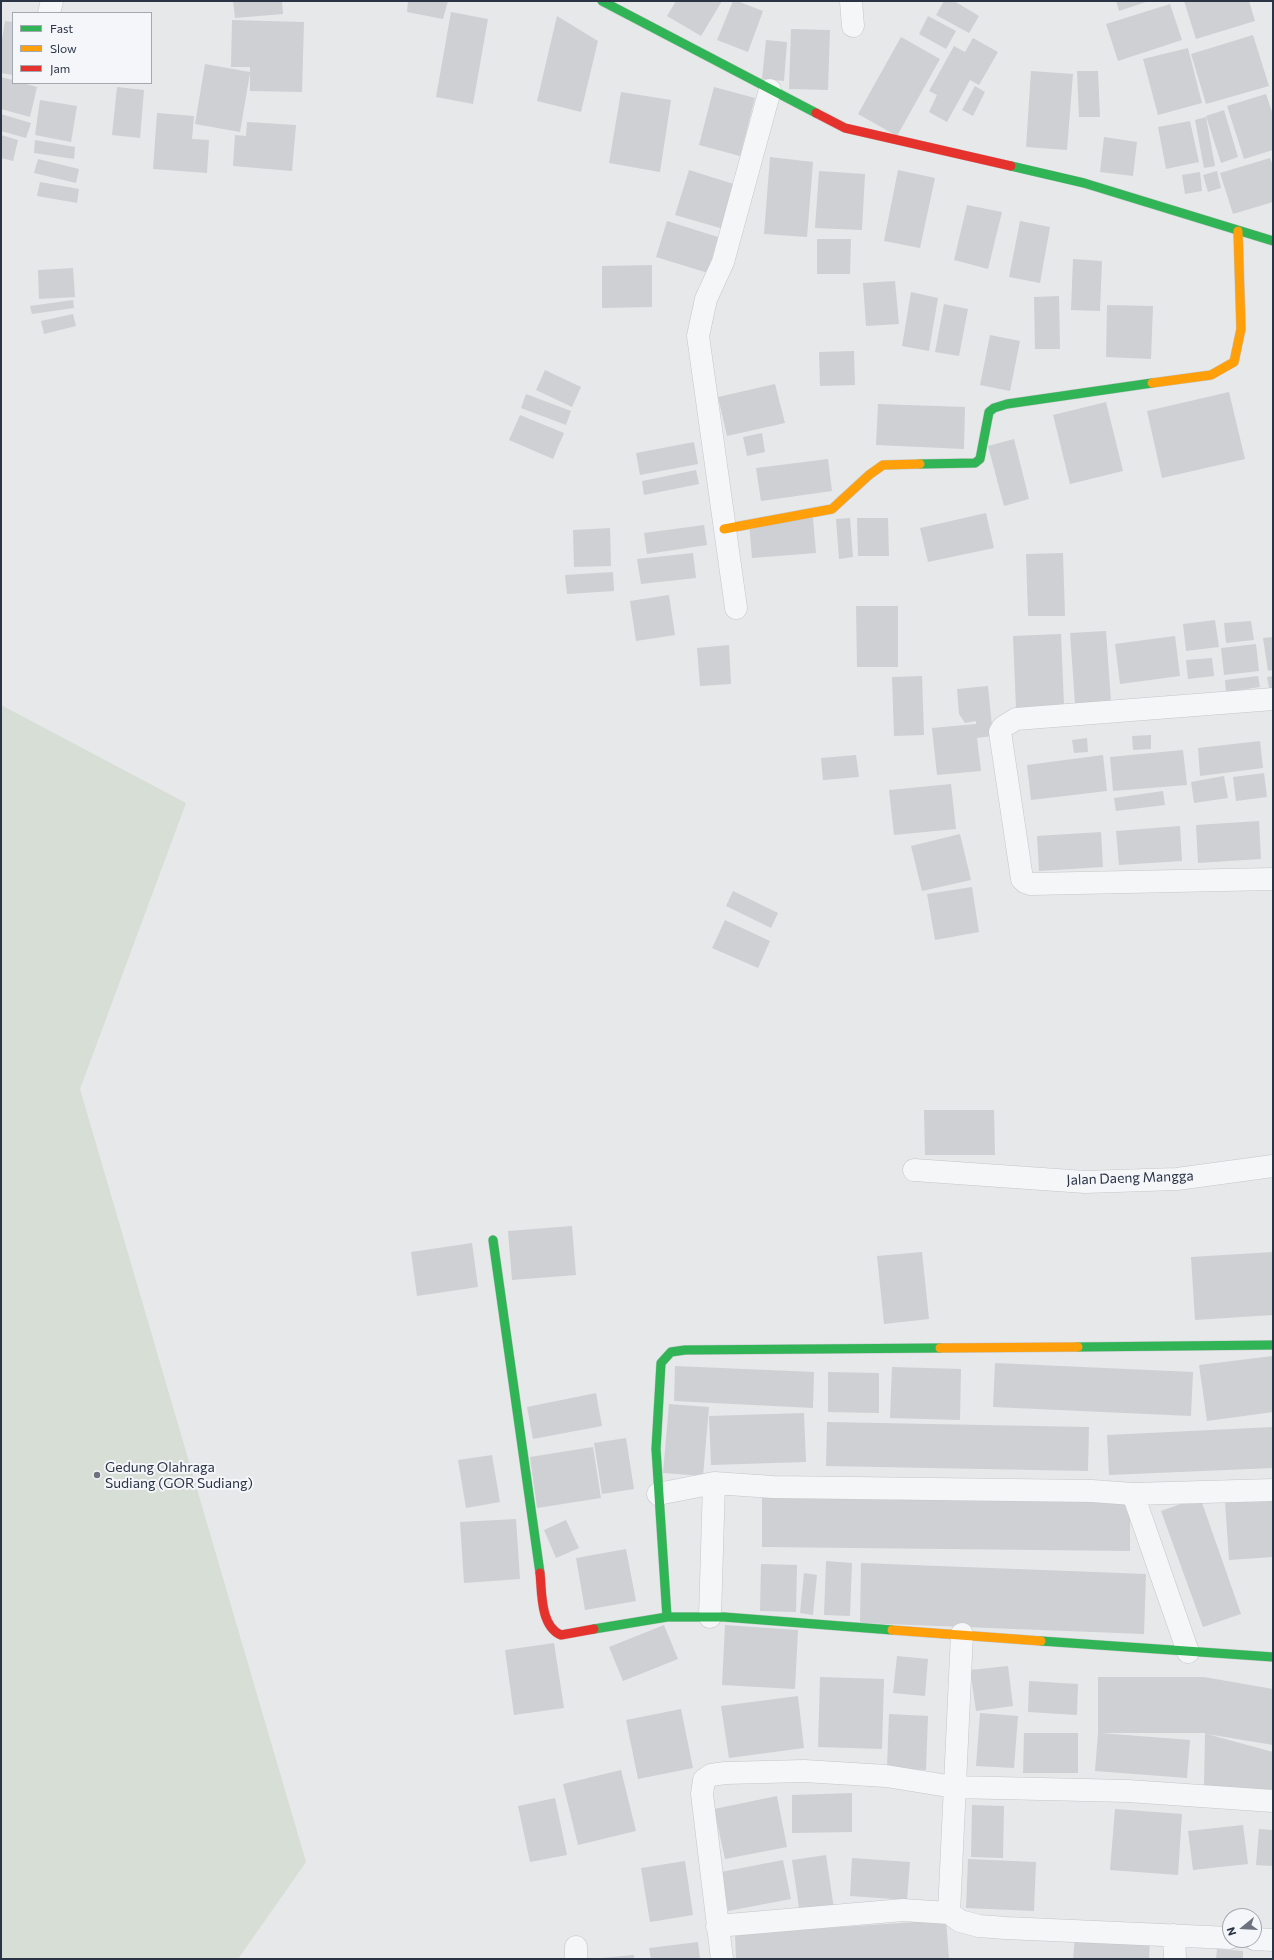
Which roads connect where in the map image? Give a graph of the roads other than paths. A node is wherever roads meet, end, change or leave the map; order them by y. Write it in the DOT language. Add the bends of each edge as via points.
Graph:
graph roads {
  1 [pos="52,1"];
  2 [pos="602,1"];
  3 [pos="851,1"];
  4 [pos="49,12"];
  5 [pos="853,26"];
  6 [pos="770,90"];
  7 [pos="1238,231"];
  8 [pos="1273,241"];
  9 [pos="724,529"];
  10 [pos="736,608"];
  11 [pos="1273,699"];
  12 [pos="1273,879"];
  13 [pos="1273,1166"];
  14 [pos="914,1170"];
  15 [pos="493,1240"];
  16 [pos="1273,1345"];
  17 [pos="714,1483"];
  18 [pos="1273,1490"];
  19 [pos="658,1494"];
  20 [pos="1133,1494"];
  21 [pos="710,1617"];
  22 [pos="667,1618"];
  23 [pos="962,1634"];
  24 [pos="1188,1652"];
  25 [pos="1273,1657"];
  26 [pos="954,1788"];
  27 [pos="1273,1801"];
  28 [pos="948,1913"];
  29 [pos="717,1926"];
  30 [pos="1174,1935"];
  31 [pos="1222,1938"];
  32 [pos="1262,1939"];
  33 [pos="1273,1940"];
  34 [pos="722,1959"];
  35 [pos="1175,1959"];
  1 -- 4 [label="street"];
  2 -- 6 [label="street"];
  3 -- 5 [label="street"];
  6 -- 7 [label="street" via="846,128 1084,183"];
  6 -- 9 [label="street" via="723,262 706,299 698,336"];
  7 -- 8 [label="street"];
  7 -- 9 [label="street" via="1241,329 1234,362 1210,375 994,408 989,412 980,459 975,463 883,465 846,500 832,509"];
  9 -- 10 [label="street"];
  11 -- 12 [label="street" via="1016,719 1002,727 1000,732 1022,879 1025,882 1031,884"];
  13 -- 14 [label="street, Jalan Daeng Mangga" via="1177,1179 1085,1182"];
  15 -- 22 [label="street" via="546,1618 551,1629 561,1635"];
  16 -- 19 [label="street" via="671,1352 662,1363 656,1449"];
  17 -- 19 [label="street"];
  17 -- 20 [label="street" via="773,1488 1092,1491"];
  17 -- 21 [label="street"];
  18 -- 20 [label="street"];
  19 -- 22 [label="street"];
  20 -- 24 [label="street"];
  21 -- 22 [label="street"];
  21 -- 23 [label="street"];
  23 -- 24 [label="street"];
  23 -- 26 [label="street"];
  24 -- 25 [label="street"];
  26 -- 27 [label="street" via="1128,1791"];
  26 -- 28 [label="street"];
  26 -- 29 [label="street" via="886,1776 804,1770 725,1772 711,1775 704,1780 702,1794"];
  28 -- 29 [label="street" via="903,1910"];
  28 -- 30 [label="street" via="960,1921 979,1926"];
  29 -- 34 [label="street"];
  30 -- 31 [label="street"];
  30 -- 35 [label="street"];
  32 -- 33 [label="street"];
}
